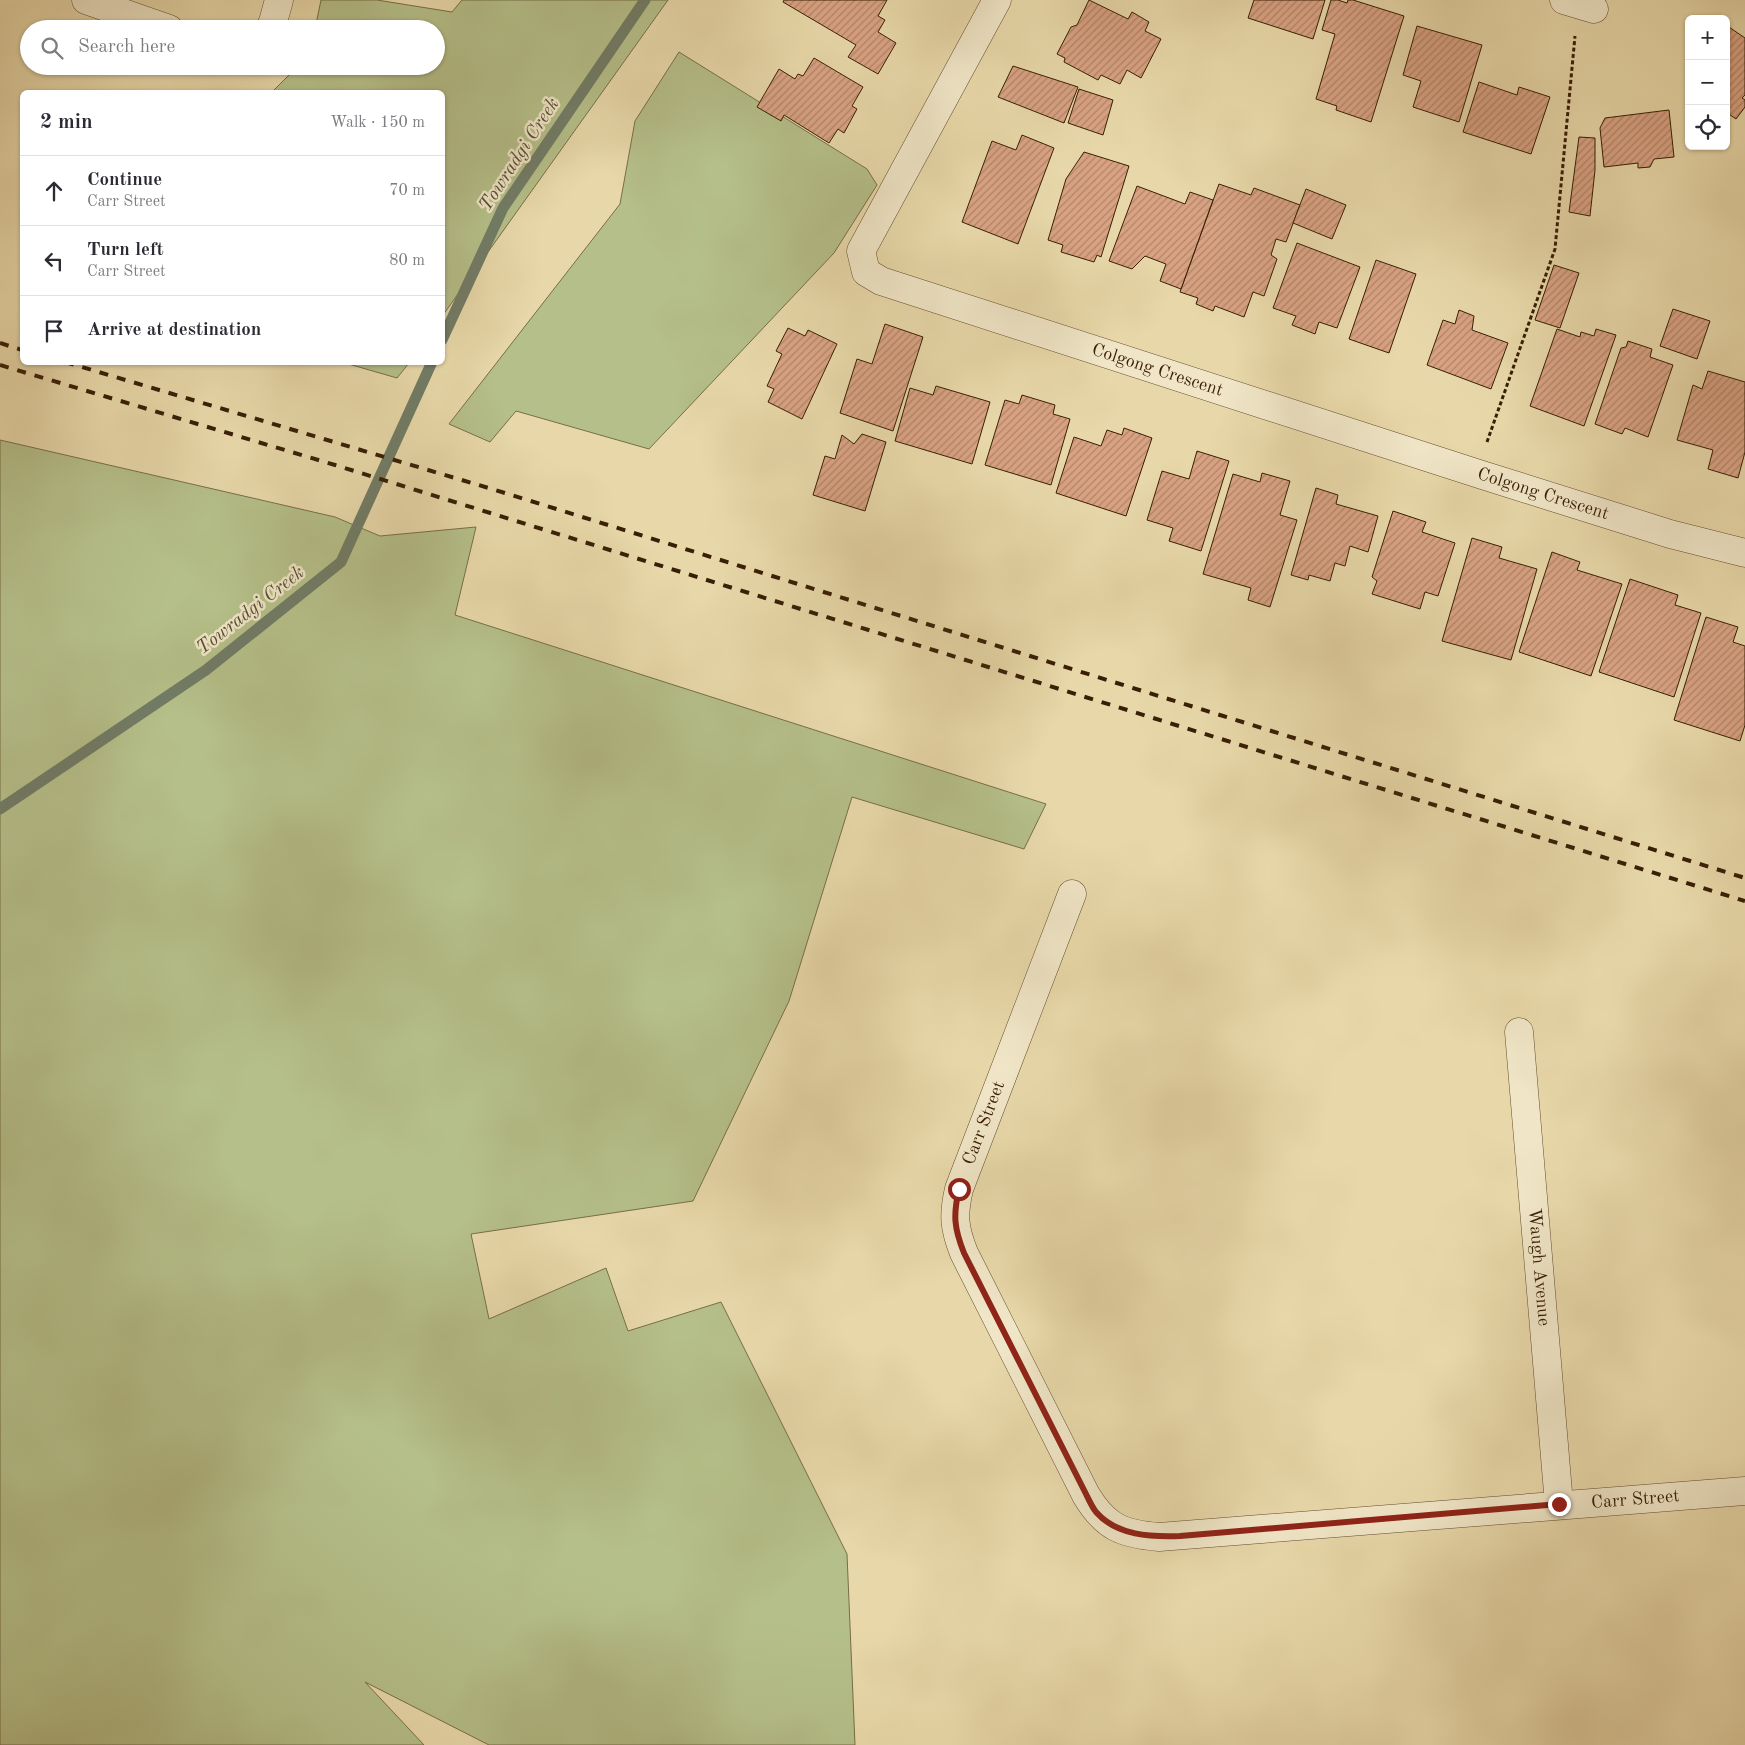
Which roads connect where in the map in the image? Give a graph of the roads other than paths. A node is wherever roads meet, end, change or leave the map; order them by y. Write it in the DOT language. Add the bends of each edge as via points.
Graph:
graph roads {
  1 [pos="86,0"];
  2 [pos="279,0"];
  3 [pos="997,0"];
  4 [pos="143,20"];
  5 [pos="274,20"];
  6 [pos="1745,553"];
  7 [pos="1072,894"];
  8 [pos="1519,1032"];
  9 [pos="1745,1491"];
  10 [pos="1559,1504"];
  1 -- 4 [label="street"];
  2 -- 5 [label="street"];
  3 -- 6 [label="street, Colgong Crescent" via="860,251 866,272 881,281 1479,474 1670,534"];
  7 -- 10 [label="street, Carr Street" via="959,1189 954,1221 964,1253 1096,1512 1110,1524 1126,1531 1159,1537"];
  8 -- 10 [label="street, Waugh Avenue"];
  9 -- 10 [label="street, Carr Street"];
}
